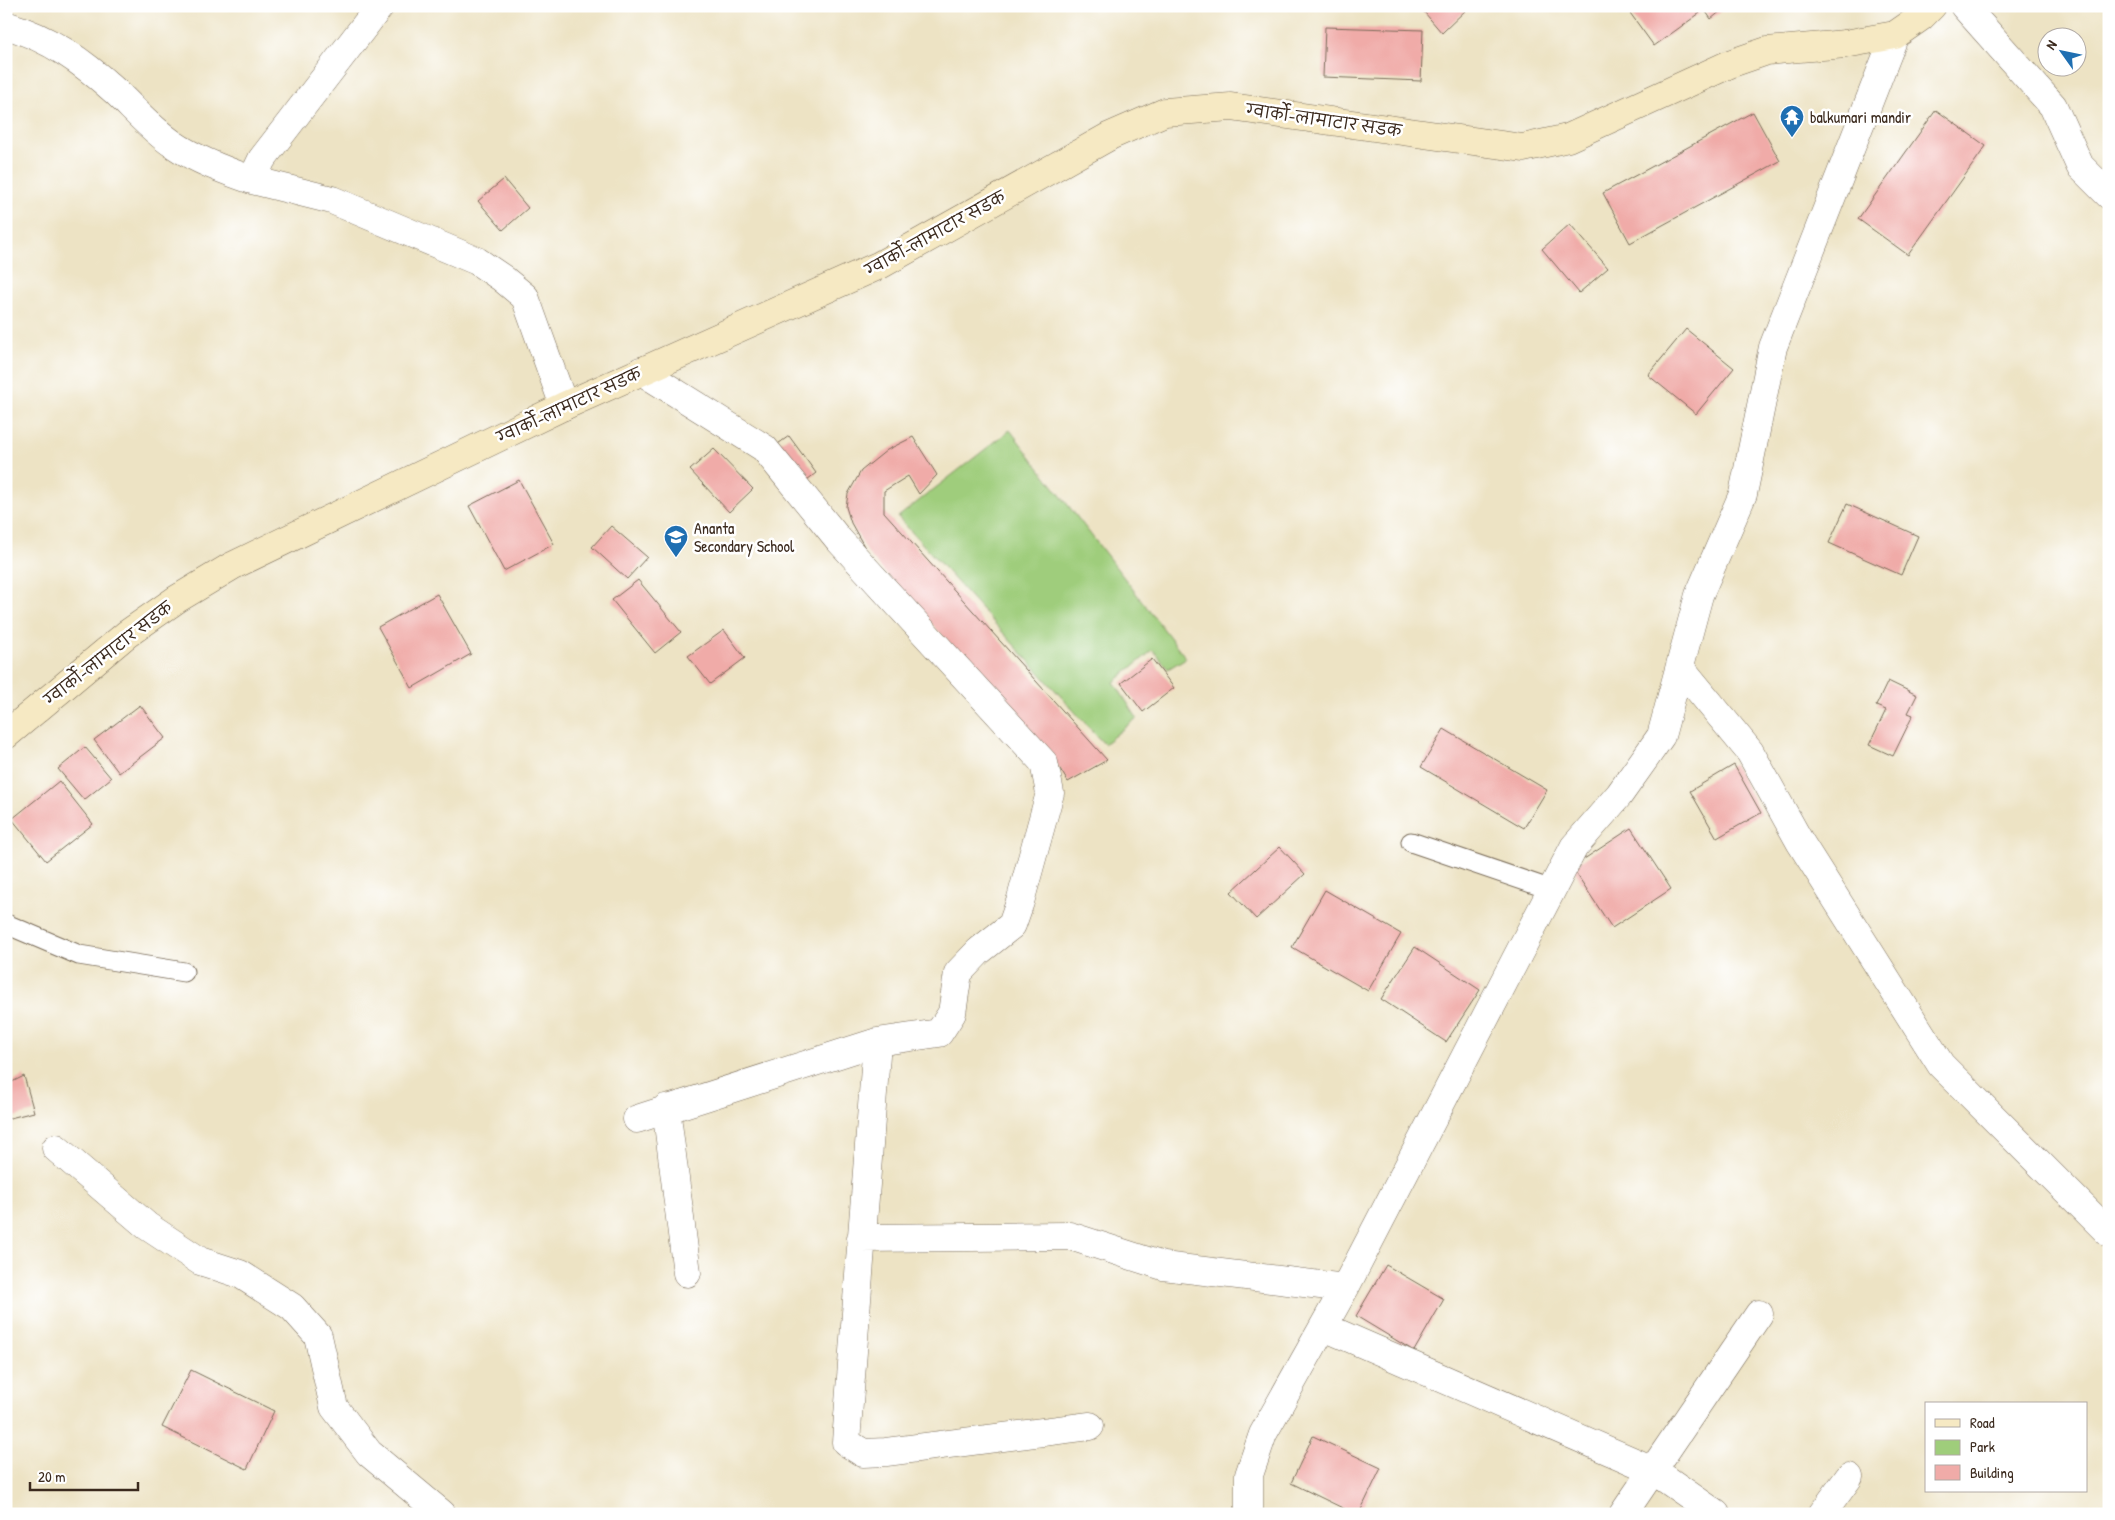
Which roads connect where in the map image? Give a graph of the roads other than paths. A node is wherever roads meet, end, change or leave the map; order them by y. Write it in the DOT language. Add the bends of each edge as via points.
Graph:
graph roads {
  1 [pos="380,6"];
  2 [pos="1932,6"];
  3 [pos="1964,6"];
  4 [pos="6,25"];
  5 [pos="1895,35"];
  6 [pos="252,180"];
  7 [pos="2109,195"];
  8 [pos="641,372"];
  9 [pos="564,406"];
  10 [pos="1680,667"];
  11 [pos="6,735"];
  12 [pos="1411,842"];
  13 [pos="1552,890"];
  14 [pos="6,924"];
  15 [pos="184,972"];
  16 [pos="876,1042"];
  17 [pos="666,1108"];
  18 [pos="637,1118"];
  19 [pos="56,1148"];
  20 [pos="2109,1233"];
  21 [pos="861,1238"];
  22 [pos="687,1273"];
  23 [pos="1345,1288"];
  24 [pos="1759,1314"];
  25 [pos="1324,1327"];
  26 [pos="1090,1426"];
  27 [pos="1653,1470"];
  28 [pos="1849,1477"];
  29 [pos="1249,1513"];
  30 [pos="442,1514"];
  31 [pos="1623,1514"];
  32 [pos="1716,1514"];
  33 [pos="1822,1514"];
  1 -- 6 [label="street" via="262,160"];
  2 -- 5 [label="main road, ग्वार्को-लामाटार सडक"];
  3 -- 7 [label="street" via="2053,106 2080,166"];
  4 -- 6 [label="street" via="33,33 62,48 174,145"];
  5 -- 8 [label="main road, ग्वार्को-लामाटार सडक" via="1845,44 1767,51 1732,63 1568,138 1523,148 1231,107 1165,112 1110,136 880,266"];
  5 -- 10 [label="street" via="1773,347 1743,494 1699,595"];
  6 -- 9 [label="street" via="332,200 477,261 502,278 526,297"];
  8 -- 9 [label="main road, ग्वार्को-लामाटार सडक"];
  8 -- 16 [label="street" via="764,448 839,540 1044,763 1050,794 1012,925 958,973 952,1012 939,1033"];
  9 -- 11 [label="main road, ग्वार्को-लामाटार सडक" via="232,566 127,634"];
  10 -- 13 [label="street" via="1661,736 1619,795 1574,847"];
  10 -- 20 [label="street" via="1750,752 1800,842 1941,1065"];
  12 -- 13 [label="lane"];
  13 -- 23 [label="street"];
  14 -- 15 [label="lane" via="79,955"];
  16 -- 17 [label="street"];
  16 -- 21 [label="street"];
  17 -- 18 [label="street"];
  17 -- 22 [label="street"];
  19 -- 30 [label="street" via="147,1226 200,1261 240,1274 292,1307 318,1336 334,1407 369,1453"];
  21 -- 23 [label="street" via="1070,1236 1163,1266"];
  21 -- 26 [label="street" via="846,1442 863,1453 886,1452"];
  23 -- 25 [label="street"];
  24 -- 27 [label="street"];
  25 -- 27 [label="street"];
  25 -- 29 [label="street" via="1264,1434 1249,1474"];
  27 -- 31 [label="street"];
  27 -- 32 [label="street"];
  28 -- 33 [label="street"];
}
